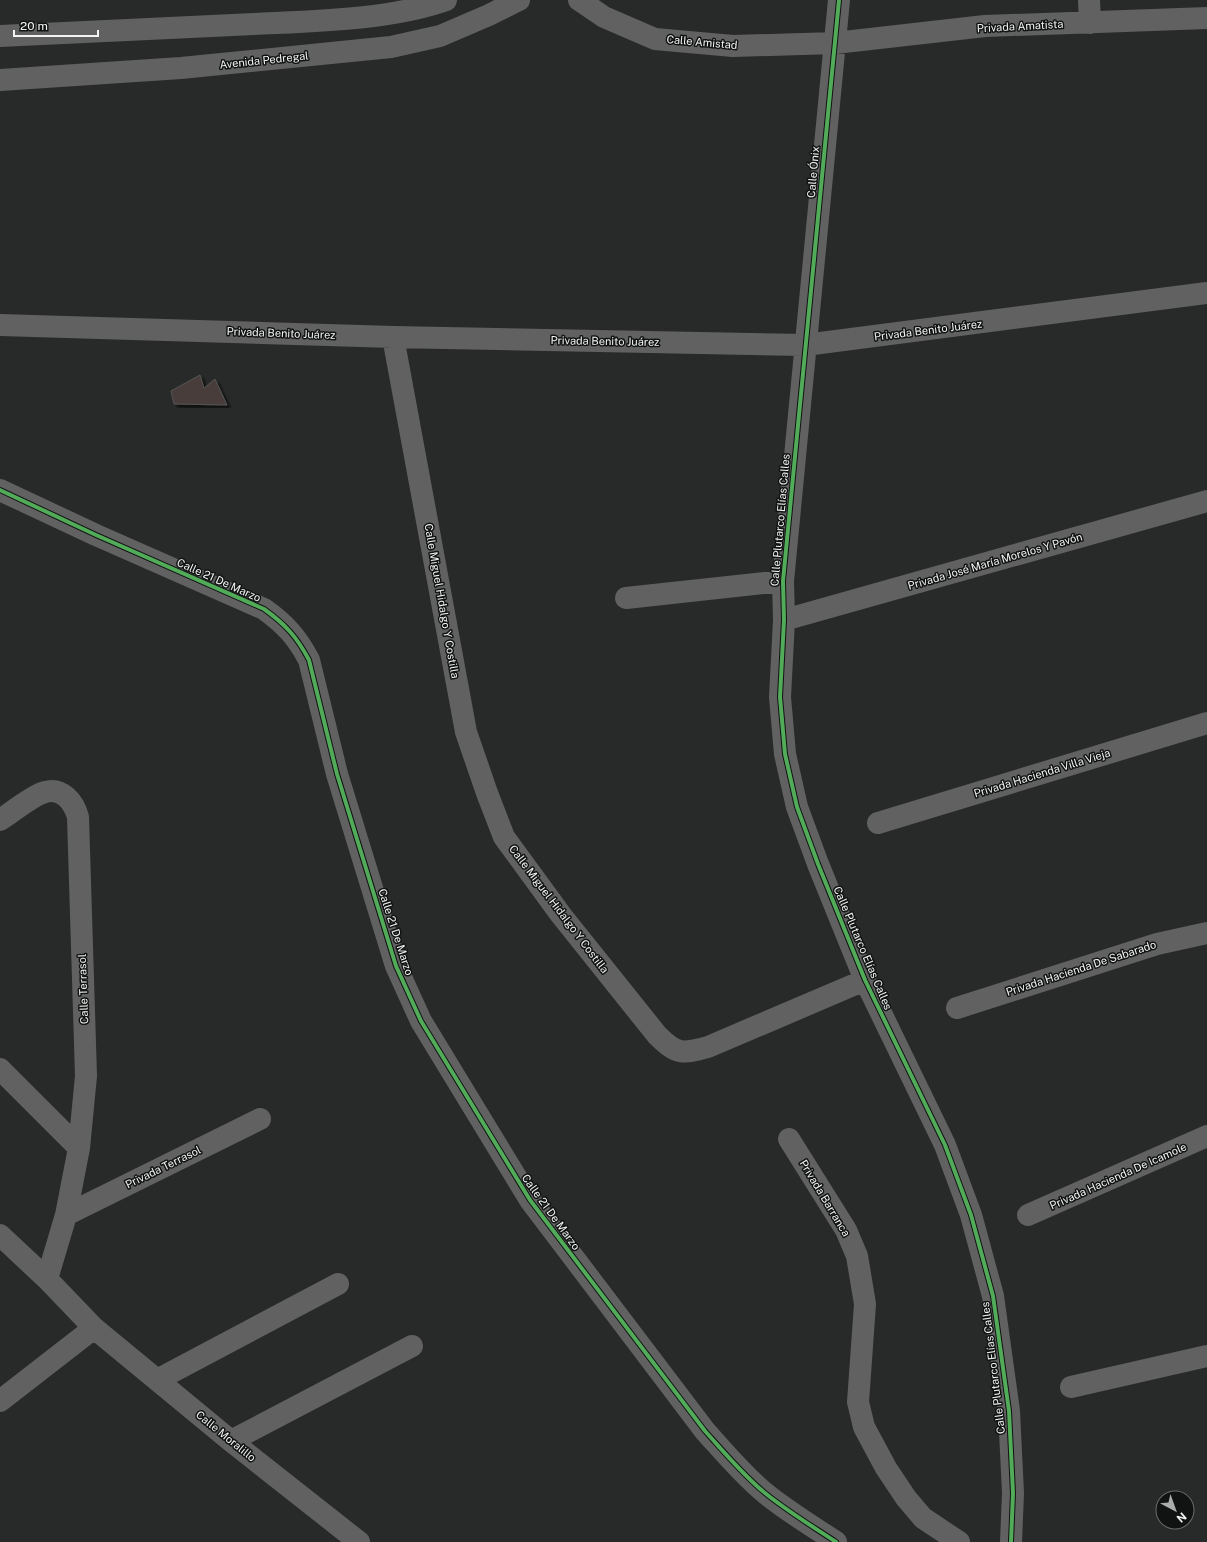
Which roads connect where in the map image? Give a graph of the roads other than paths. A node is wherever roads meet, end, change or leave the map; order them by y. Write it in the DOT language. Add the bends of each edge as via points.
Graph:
graph roads {
  1 [pos="446,0"];
  2 [pos="520,0"];
  3 [pos="579,0"];
  4 [pos="839,0"];
  5 [pos="1089,0"];
  6 [pos="1207,18"];
  7 [pos="1090,23"];
  8 [pos="0,36"];
  9 [pos="835,43"];
  10 [pos="0,80"];
  11 [pos="1207,293"];
  12 [pos="0,325"];
  13 [pos="393,336"];
  14 [pos="806,346"];
  15 [pos="0,490"];
  16 [pos="1207,501"];
  17 [pos="783,581"];
  18 [pos="626,598"];
  19 [pos="784,620"];
  20 [pos="1207,723"];
  21 [pos="0,820"];
  22 [pos="878,823"];
  23 [pos="1207,933"];
  24 [pos="865,980"];
  25 [pos="957,1008"];
  26 [pos="0,1069"];
  27 [pos="260,1119"];
  28 [pos="1207,1136"];
  29 [pos="789,1139"];
  30 [pos="79,1148"];
  31 [pos="66,1215"];
  32 [pos="1028,1215"];
  33 [pos="0,1235"];
  34 [pos="47,1279"];
  35 [pos="338,1284"];
  36 [pos="94,1328"];
  37 [pos="412,1346"];
  38 [pos="1207,1356"];
  39 [pos="157,1380"];
  40 [pos="1071,1387"];
  41 [pos="0,1401"];
  42 [pos="232,1441"];
  43 [pos="359,1542"];
  44 [pos="836,1542"];
  45 [pos="959,1542"];
  46 [pos="1011,1542"];
  1 -- 8 [label="street" via="395,13 318,20"];
  2 -- 10 [label="street, Avenida Pedregal" via="440,36 391,47 181,68"];
  3 -- 9 [label="street, Calle Amistad" via="604,17 655,39 733,46"];
  4 -- 9 [label="street, Calle Ónix"];
  5 -- 7 [label="street"];
  6 -- 7 [label="street, Privada Amatista"];
  7 -- 9 [label="street, Privada Amatista" via="985,26"];
  9 -- 14 [label="street, Calle Ónix"];
  11 -- 14 [label="street, Privada Benito Juárez"];
  12 -- 13 [label="street, Privada Benito Juárez"];
  13 -- 14 [label="street, Privada Benito Juárez"];
  13 -- 24 [label="street, Calle Miguel Hidalgo Y Costilla" via="466,732 504,837 561,915 657,1035 676,1051 690,1052 708,1047"];
  14 -- 17 [label="street, Calle Plutarco Elías Calles"];
  15 -- 44 [label="street, Calle 21 De Marzo" via="96,536 264,609 295,636 310,666 337,774 396,966 421,1021 530,1200 705,1431 765,1493"];
  16 -- 19 [label="street, Privada José María Morelos Y Pavón"];
  17 -- 18 [label="street"];
  17 -- 19 [label="street, Calle Plutarco Elías Calles"];
  19 -- 24 [label="street, Calle Plutarco Elías Calles" via="780,697 785,754 796,799 818,864"];
  20 -- 22 [label="street, Privada Hacienda Villa Vieja"];
  21 -- 30 [label="street, Calle Terrasol" via="44,792 54,791 70,800 78,817 86,1076"];
  23 -- 25 [label="street, Privada Hacienda De Sabarado" via="1157,944"];
  24 -- 46 [label="street, Calle Plutarco Elías Calles" via="945,1145 972,1214 991,1289 1009,1411 1013,1493"];
  26 -- 30 [label="street"];
  27 -- 31 [label="street, Privada Terrasol"];
  28 -- 32 [label="street, Privada Hacienda De Icamole"];
  29 -- 45 [label="street, Privada Barranca" via="842,1223 857,1256 865,1304 858,1402 864,1427 906,1498 923,1518"];
  30 -- 31 [label="street"];
  31 -- 34 [label="street"];
  33 -- 34 [label="street, Calle Moralillo"];
  34 -- 36 [label="street, Calle Moralillo"];
  35 -- 39 [label="street"];
  36 -- 39 [label="street, Calle Moralillo"];
  36 -- 41 [label="street"];
  37 -- 42 [label="street"];
  38 -- 40 [label="street"];
  39 -- 42 [label="street, Calle Moralillo"];
  42 -- 43 [label="street, Calle Moralillo"];
}
